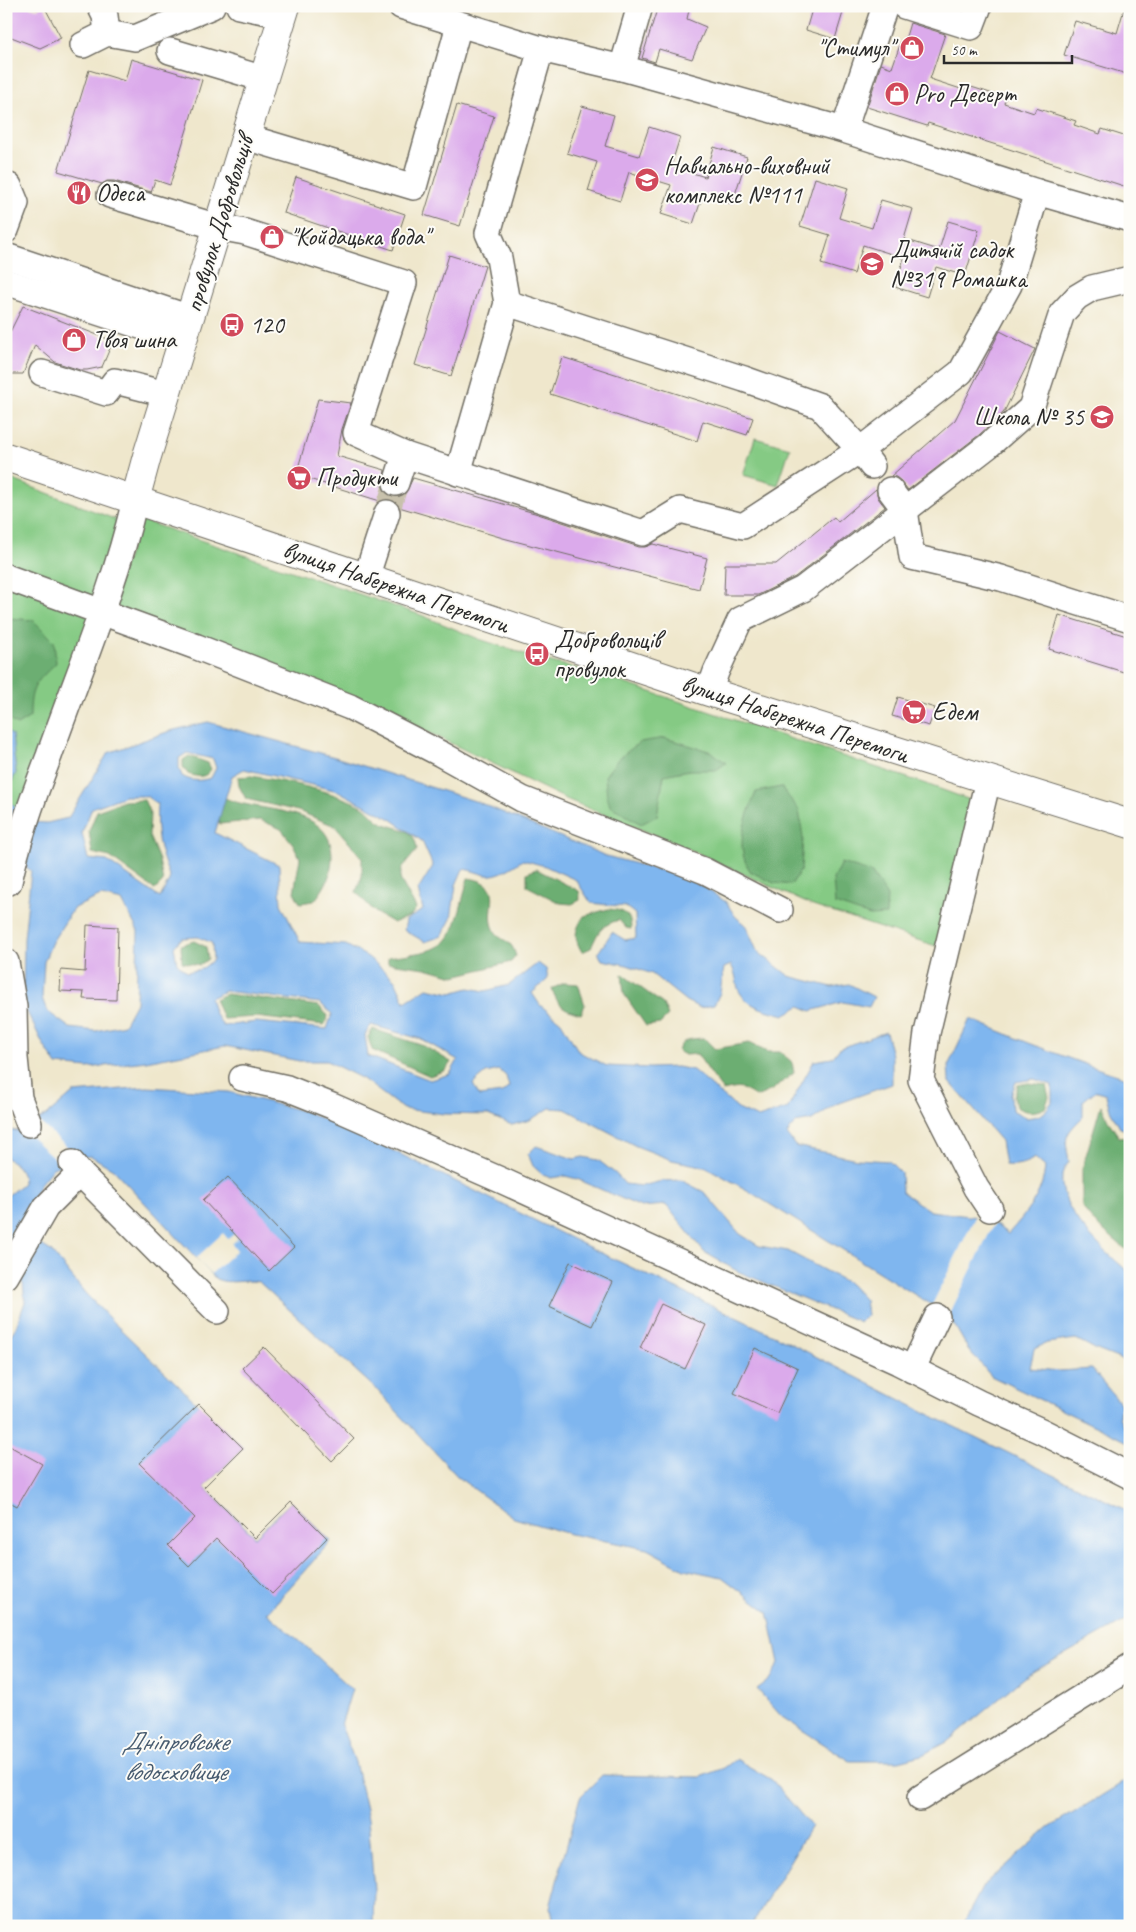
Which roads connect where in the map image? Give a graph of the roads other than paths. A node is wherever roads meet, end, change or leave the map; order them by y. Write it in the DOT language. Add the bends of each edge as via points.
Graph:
graph roads {
  1 [pos="100,6"];
  2 [pos="212,6"];
  3 [pos="239,6"];
  4 [pos="401,6"];
  5 [pos="640,6"];
  6 [pos="885,6"];
  7 [pos="904,6"];
  8 [pos="979,6"];
  9 [pos="285,11"];
  10 [pos="459,24"];
  11 [pos="107,33"];
  12 [pos="83,45"];
  13 [pos="540,49"];
  14 [pos="170,51"];
  15 [pos="622,68"];
  16 [pos="264,79"];
  17 [pos="844,130"];
  18 [pos="246,137"];
  19 [pos="6,186"];
  20 [pos="1037,192"];
  21 [pos="110,195"];
  22 [pos="1130,219"];
  23 [pos="218,227"];
  24 [pos="6,230"];
  25 [pos="6,256"];
  26 [pos="1130,280"];
  27 [pos="6,282"];
  28 [pos="507,303"];
  29 [pos="186,329"];
  30 [pos="42,373"];
  31 [pos="166,394"];
  32 [pos="405,456"];
  33 [pos="6,457"];
  34 [pos="866,458"];
  35 [pos="458,473"];
  36 [pos="396,484"];
  37 [pos="890,490"];
  38 [pos="136,500"];
  39 [pos="904,510"];
  40 [pos="387,513"];
  41 [pos="6,577"];
  42 [pos="366,578"];
  43 [pos="102,611"];
  44 [pos="1130,619"];
  45 [pos="709,692"];
  46 [pos="988,780"];
  47 [pos="1130,824"];
  48 [pos="10,874"];
  49 [pos="780,910"];
  50 [pos="6,962"];
  51 [pos="242,1078"];
  52 [pos="29,1124"];
  53 [pos="990,1210"];
  54 [pos="6,1276"];
  55 [pos="217,1312"];
  56 [pos="937,1317"];
  57 [pos="912,1370"];
  58 [pos="1130,1476"];
  59 [pos="1130,1667"];
  60 [pos="920,1798"];
  1 -- 11 [label="street"];
  2 -- 11 [label="street" via="135,38"];
  3 -- 9 [label="street"];
  4 -- 10 [label="street"];
  5 -- 15 [label="street"];
  6 -- 17 [label="street"];
  7 -- 8 [label="street" via="971,28"];
  9 -- 16 [label="main road, провулок Добровольців"];
  10 -- 13 [label="street"];
  10 -- 18 [label="street" via="414,187"];
  11 -- 12 [label="street"];
  13 -- 15 [label="street"];
  13 -- 28 [label="street" via="488,233 500,258"];
  14 -- 16 [label="street"];
  15 -- 17 [label="street"];
  16 -- 18 [label="main road, провулок Добровольців"];
  17 -- 20 [label="street"];
  18 -- 23 [label="main road, провулок Добровольців"];
  19 -- 24 [label="street" via="9,186 16,204"];
  20 -- 22 [label="street"];
  20 -- 34 [label="street" via="1010,285 961,372"];
  21 -- 23 [label="street"];
  23 -- 29 [label="main road, провулок Добровольців"];
  23 -- 32 [label="street" via="245,232 404,283 356,433"];
  25 -- 29 [label="street"];
  26 -- 39 [label="street" via="1092,288 1077,297 1062,314 1031,408 988,446"];
  27 -- 29 [label="street"];
  28 -- 34 [label="street" via="820,406"];
  28 -- 35 [label="street"];
  29 -- 31 [label="main road, провулок Добровольців"];
  30 -- 31 [label="street" via="106,393 115,380"];
  31 -- 38 [label="main road, провулок Добровольців"];
  32 -- 35 [label="street"];
  32 -- 36 [label="street"];
  33 -- 38 [label="main road, вулиця Набережна Перемоги"];
  34 -- 35 [label="street" via="743,526 680,510 643,533"];
  37 -- 39 [label="street"];
  38 -- 42 [label="main road, вулиця Набережна Перемоги"];
  38 -- 43 [label="street"];
  39 -- 44 [label="street" via="912,557 1001,578"];
  39 -- 45 [label="street" via="803,589 740,620"];
  40 -- 42 [label="street"];
  41 -- 43 [label="street"];
  42 -- 45 [label="main road, вулиця Набережна Перемоги"];
  43 -- 48 [label="street" via="34,795"];
  43 -- 49 [label="street" via="350,707 522,799 705,871"];
  45 -- 46 [label="main road, вулиця Набережна Перемоги"];
  46 -- 47 [label="main road, вулиця Набережна Перемоги"];
  46 -- 53 [label="street" via="927,1033 922,1080"];
  50 -- 52 [label="street" via="14,1007 19,1098"];
  51 -- 57 [label="street" via="287,1088 332,1106"];
  54 -- 55 [label="street" via="46,1207 76,1168"];
  56 -- 57 [label="street"];
  57 -- 58 [label="street"];
  59 -- 60 [label="street"];
}
